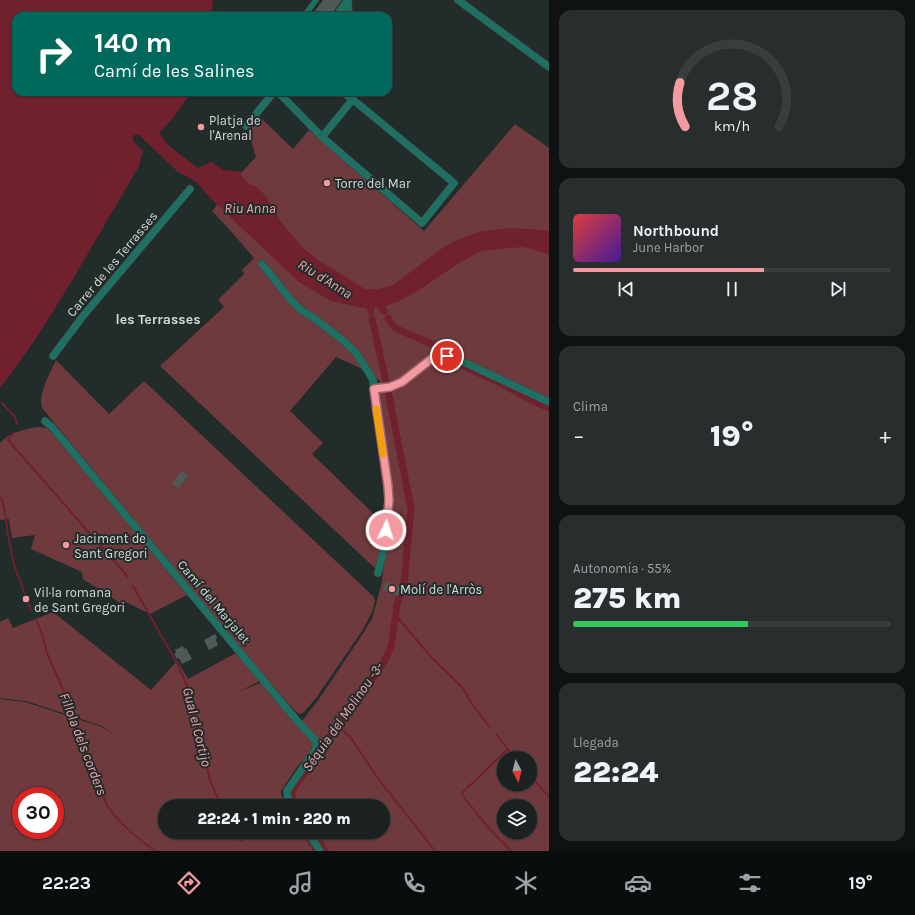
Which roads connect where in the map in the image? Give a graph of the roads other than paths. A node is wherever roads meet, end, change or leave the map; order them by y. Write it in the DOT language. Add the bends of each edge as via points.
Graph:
graph roads {
  1 [pos="316,0"];
  2 [pos="348,0"];
  3 [pos="458,0"];
  4 [pos="307,12"];
  5 [pos="339,12"];
  6 [pos="349,12"];
  7 [pos="549,67"];
  8 [pos="271,96"];
  9 [pos="282,96"];
  10 [pos="352,96"];
  11 [pos="246,126"];
  12 [pos="322,137"];
  13 [pos="190,188"];
  14 [pos="262,264"];
  15 [pos="53,356"];
  16 [pos="374,389"];
  17 [pos="549,402"];
  18 [pos="45,421"];
  19 [pos="378,573"];
  20 [pos="288,799"];
  21 [pos="312,839"];
  22 [pos="320,851"];
  1 -- 4 [label="street"];
  2 -- 5 [label="street"];
  2 -- 6 [label="street"];
  3 -- 7 [label="street"];
  8 -- 11 [label="street"];
  9 -- 12 [label="street"];
  10 -- 12 [label="street"];
  10 -- 12 [label="street" via="454,183 422,223"];
  13 -- 15 [label="street, Carrer de les Terrasses" via="83,316"];
  14 -- 16 [label="street" via="300,309 344,341 356,354 373,380"];
  16 -- 17 [label="street" via="402,382 439,353"];
  16 -- 19 [label="street" via="389,501 385,544"];
  18 -- 20 [label="street, Camí del Marjalet" via="316,741 316,749 287,791"];
  21 -- 22 [label="street"];
}
